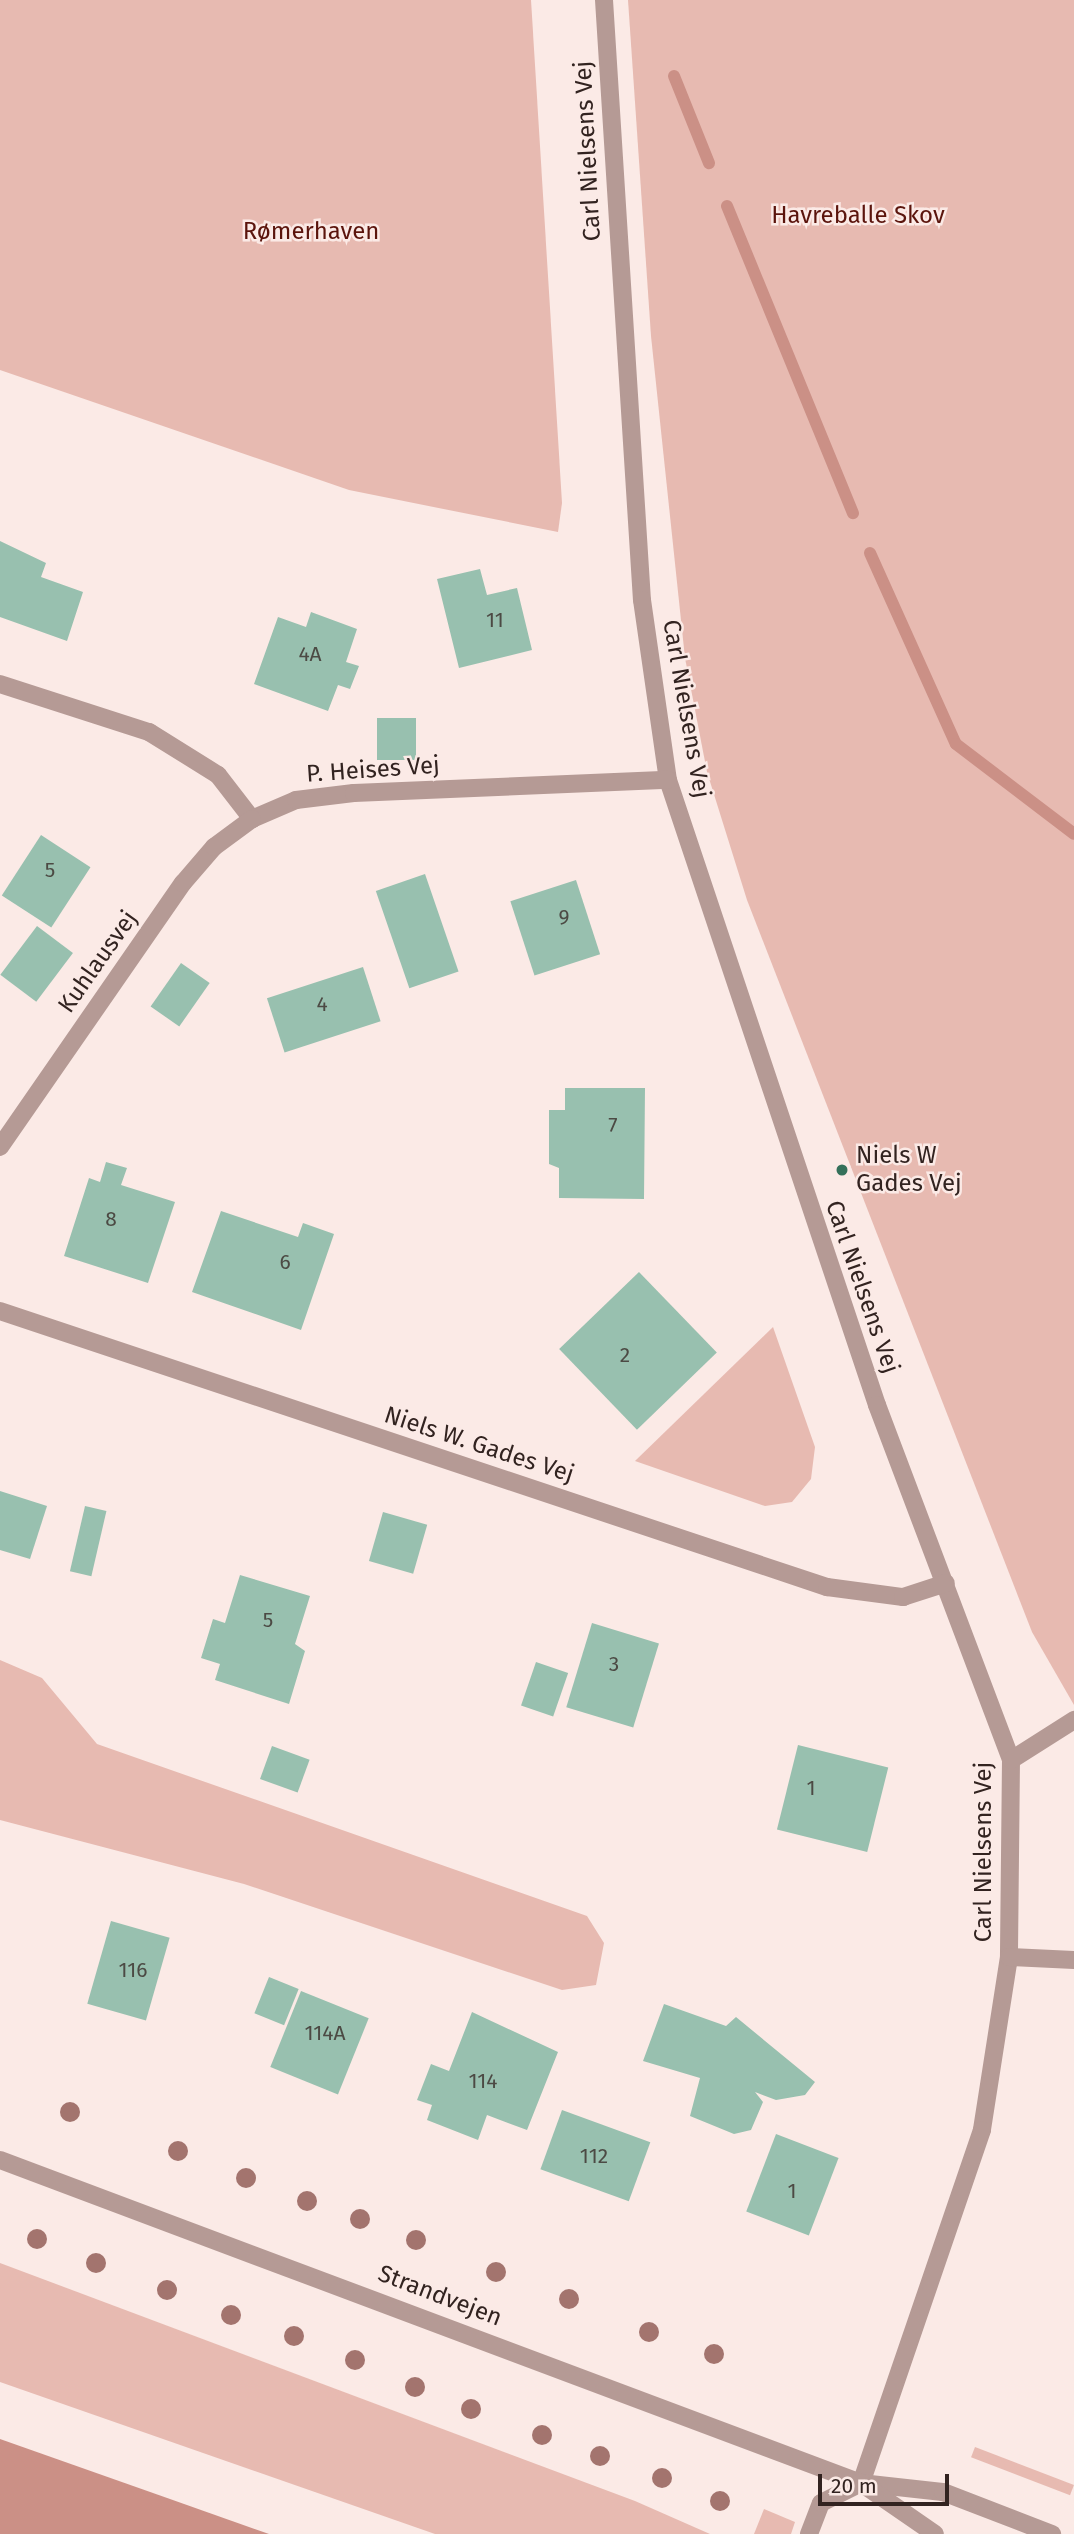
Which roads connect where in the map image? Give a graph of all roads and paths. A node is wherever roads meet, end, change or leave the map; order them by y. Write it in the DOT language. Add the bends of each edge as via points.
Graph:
graph roads {
  1 [pos="604,0"];
  2 [pos="0,684"];
  3 [pos="668,780"];
  4 [pos="252,819"];
  5 [pos="0,1147"];
  6 [pos="0,1311"];
  7 [pos="946,1583"];
  8 [pos="1074,1720"];
  9 [pos="1011,1760"];
  10 [pos="1009,1957"];
  11 [pos="1074,1960"];
  12 [pos="0,2160"];
  13 [pos="861,2483"];
  14 [pos="809,2534"];
  15 [pos="935,2534"];
  16 [pos="1052,2534"];
  1 -- 3 [label="street, Carl Nielsens Vej" via="642,600"];
  2 -- 4 [label="street" via="149,732 218,775"];
  3 -- 4 [label="street, P. Heises Vej" via="354,793 296,800"];
  3 -- 7 [label="street, Carl Nielsens Vej" via="821,1246"];
  4 -- 5 [label="street, Kuhlausvej" via="214,847 183,883"];
  6 -- 7 [label="street, Niels W. Gades Vej" via="827,1587 902,1597"];
  7 -- 9 [label="street, Carl Nielsens Vej"];
  8 -- 9 [label="street"];
  9 -- 10 [label="street, Carl Nielsens Vej"];
  10 -- 11 [label="street"];
  10 -- 13 [label="street, Carl Nielsens Vej" via="982,2130"];
  12 -- 13 [label="street, Strandvejen"];
  13 -- 14 [label="street" via="821,2504"];
  13 -- 15 [label="street, Strandvejen"];
  13 -- 16 [label="street, Strandvejen" via="943,2492"];
}
